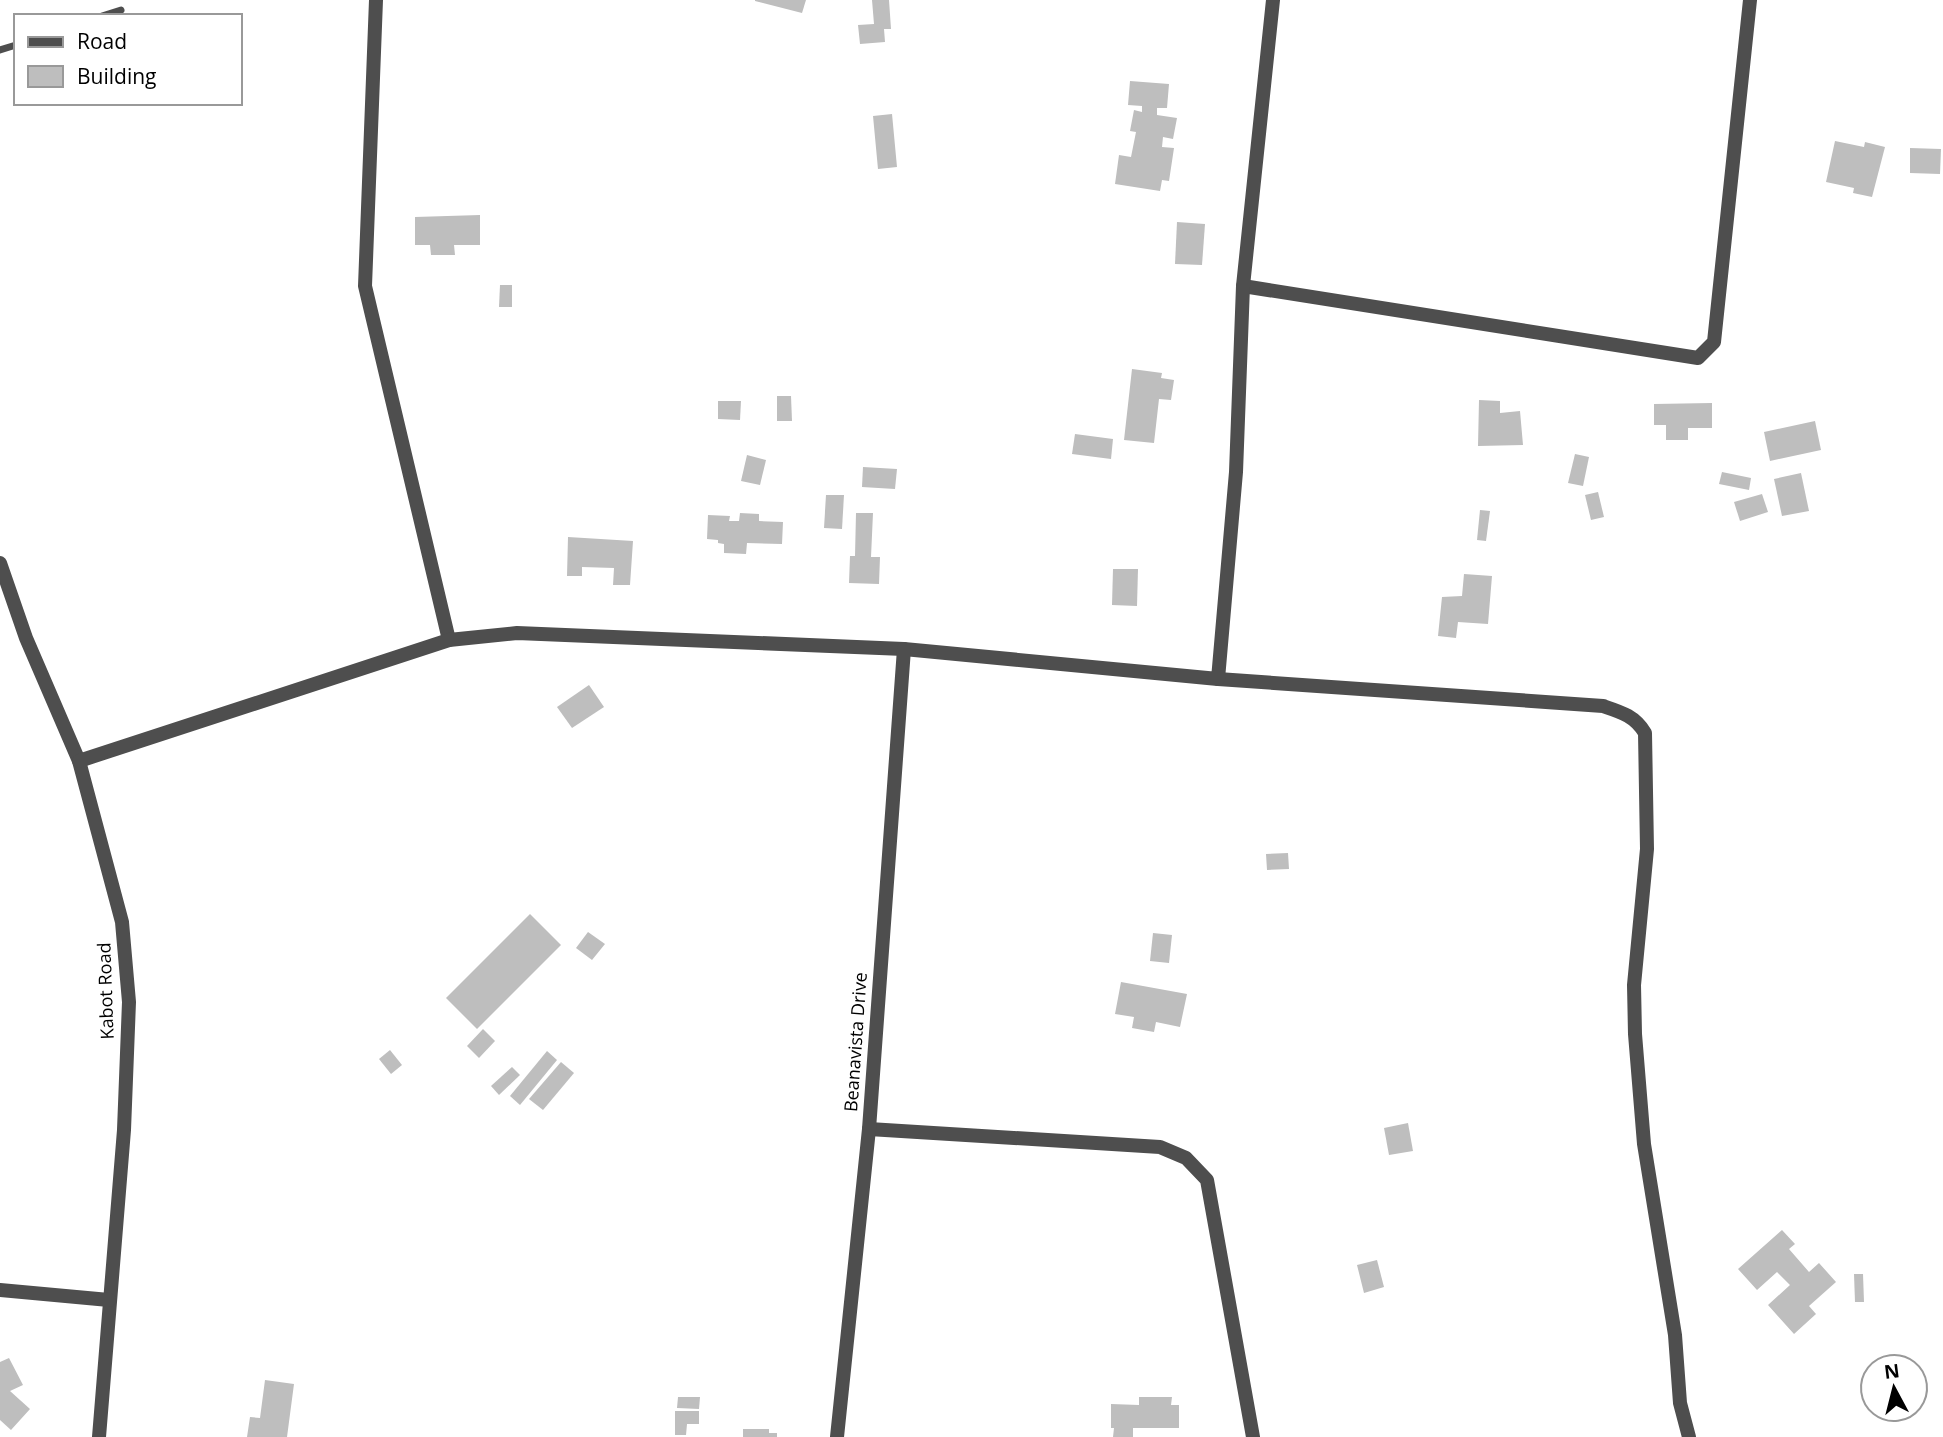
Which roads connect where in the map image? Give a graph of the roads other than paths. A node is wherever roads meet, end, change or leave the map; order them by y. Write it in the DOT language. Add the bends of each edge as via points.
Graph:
graph roads {
  1 [pos="376,0"];
  2 [pos="1273,0"];
  3 [pos="1750,0"];
  4 [pos="121,9"];
  5 [pos="107,14"];
  6 [pos="1243,286"];
  7 [pos="0,563"];
  8 [pos="449,639"];
  9 [pos="904,649"];
  10 [pos="1218,679"];
  11 [pos="79,761"];
  12 [pos="869,1129"];
  13 [pos="0,1290"];
  14 [pos="109,1300"];
  15 [pos="99,1437"];
  16 [pos="837,1437"];
  17 [pos="1253,1437"];
  18 [pos="1689,1437"];
  1 -- 8 [label="street" via="365,286"];
  2 -- 6 [label="street"];
  3 -- 6 [label="street" via="1714,342 1698,358"];
  4 -- 5 [label="lane"];
  6 -- 10 [label="street" via="1236,472"];
  7 -- 11 [label="street, Kabot Road" via="26,638"];
  8 -- 9 [label="street" via="517,633"];
  8 -- 11 [label="street"];
  9 -- 10 [label="street"];
  9 -- 12 [label="street, Beanavista Drive"];
  10 -- 18 [label="street" via="1603,706 1640,724 1645,733 1647,849 1634,985 1635,1034 1644,1144 1675,1335 1680,1403"];
  11 -- 14 [label="street, Kabot Road" via="122,922 129,1002 124,1130"];
  12 -- 16 [label="street, Beanavista Drive"];
  12 -- 17 [label="street" via="1160,1147 1186,1158 1207,1180"];
  13 -- 14 [label="street"];
  14 -- 15 [label="street, Kabot Road"];
}
